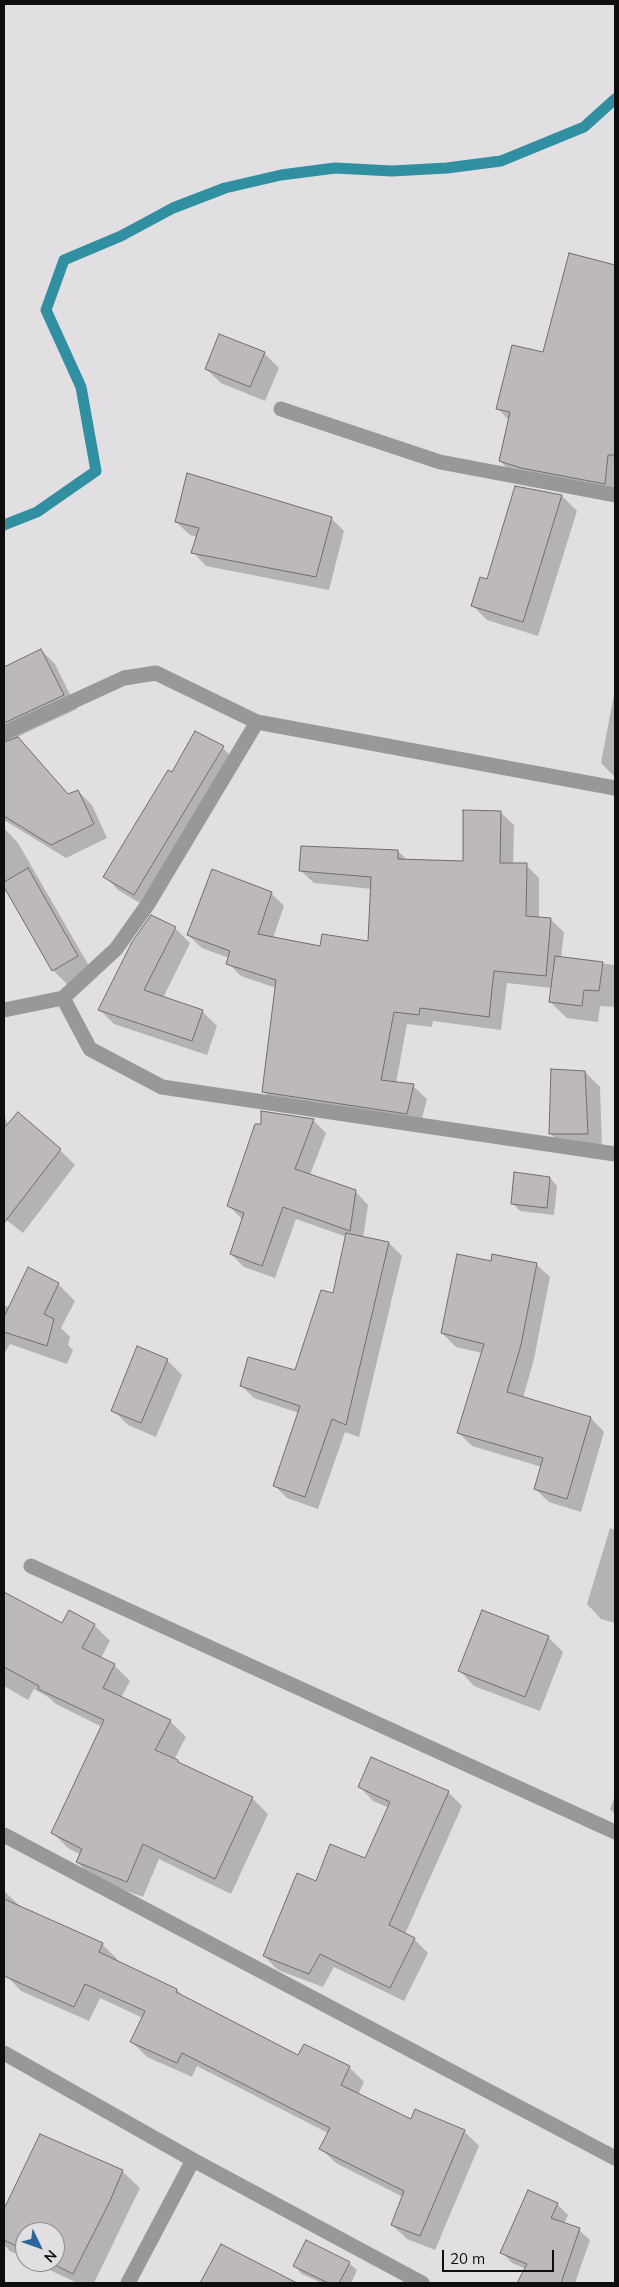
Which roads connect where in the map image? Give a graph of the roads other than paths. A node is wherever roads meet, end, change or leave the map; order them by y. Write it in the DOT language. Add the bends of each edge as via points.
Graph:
graph roads {
  1 [pos="281,409"];
  2 [pos="615,495"];
  3 [pos="257,722"];
  4 [pos="4,732"];
  5 [pos="615,788"];
  6 [pos="63,998"];
  7 [pos="4,1010"];
  8 [pos="615,1154"];
  9 [pos="31,1566"];
  10 [pos="615,1832"];
  11 [pos="4,1835"];
  12 [pos="4,2052"];
  13 [pos="615,2158"];
  14 [pos="193,2160"];
  15 [pos="128,2283"];
  16 [pos="422,2283"];
  1 -- 2 [label="street" via="440,462"];
  3 -- 4 [label="street" via="156,673 124,678"];
  3 -- 5 [label="street"];
  3 -- 6 [label="street" via="148,904 116,949"];
  6 -- 7 [label="street"];
  6 -- 8 [label="street" via="90,1049 162,1087"];
  9 -- 10 [label="street"];
  11 -- 13 [label="street"];
  12 -- 14 [label="street"];
  14 -- 15 [label="street"];
  14 -- 16 [label="street"];
}
